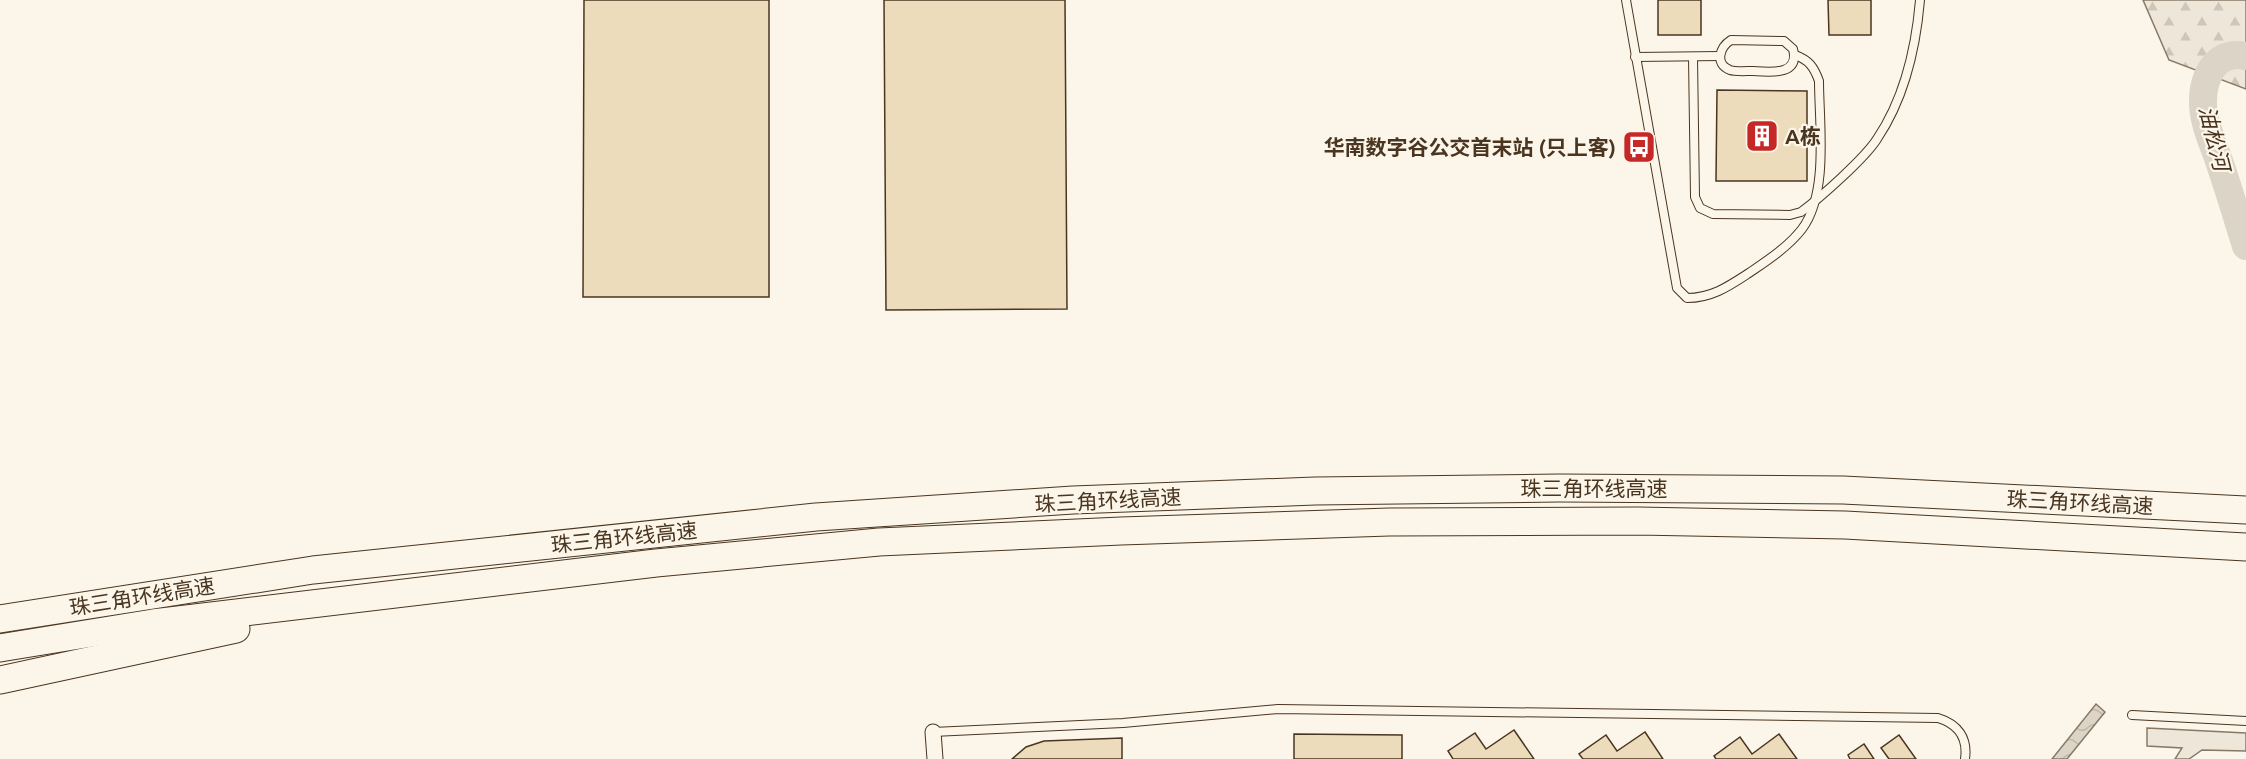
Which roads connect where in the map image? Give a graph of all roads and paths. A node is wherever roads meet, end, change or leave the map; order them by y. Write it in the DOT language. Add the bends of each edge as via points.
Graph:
graph roads {
  1 [pos="1626,0"];
  2 [pos="1920,0"];
  3 [pos="1795,55"];
  4 [pos="1720,56"];
  5 [pos="1635,57"];
  6 [pos="1693,57"];
  7 [pos="1814,202"];
  8 [pos="2234,509"];
  9 [pos="2246,547"];
  10 [pos="313,570"];
  11 [pos="403,593"];
  12 [pos="0,603"];
  13 [pos="0,619"];
  14 [pos="0,648"];
  15 [pos="0,680"];
  16 [pos="2132,715"];
  17 [pos="2246,721"];
  18 [pos="933,732"];
  19 [pos="935,759"];
  20 [pos="1965,759"];
  1 -- 5 [label="lane"];
  2 -- 7 [label="lane" via="1910,62 1887,122 1876,141"];
  3 -- 4 [label="lane" via="1785,41 1738,39 1725,44"];
  3 -- 4 [label="lane" via="1790,68 1778,72 1731,70"];
  3 -- 7 [label="lane" via="1815,68 1819,81 1820,170"];
  4 -- 6 [label="lane"];
  5 -- 6 [label="lane"];
  5 -- 7 [label="lane" via="1677,288 1687,298 1703,298 1722,290 1763,263 1804,227"];
  6 -- 7 [label="lane" via="1695,197 1700,208 1713,214 1790,215"];
  8 -- 10 [label="highway, 珠三角环线高速" via="1843,490 1315,491 1073,500 816,517"];
  9 -- 11 [label="highway, 珠三角环线高速" via="1845,525 1389,522 879,542 656,562"];
  10 -- 12 [label="highway"];
  10 -- 13 [label="highway, 珠三角环线高速"];
  11 -- 14 [label="highway, 珠三角环线高速" via="153,623"];
  11 -- 15 [label="highway"];
  16 -- 17 [label="lane"];
  18 -- 19 [label="street"];
  18 -- 20 [label="lane" via="1133,723 1278,709 1938,718 1959,729 1964,738"];
}
